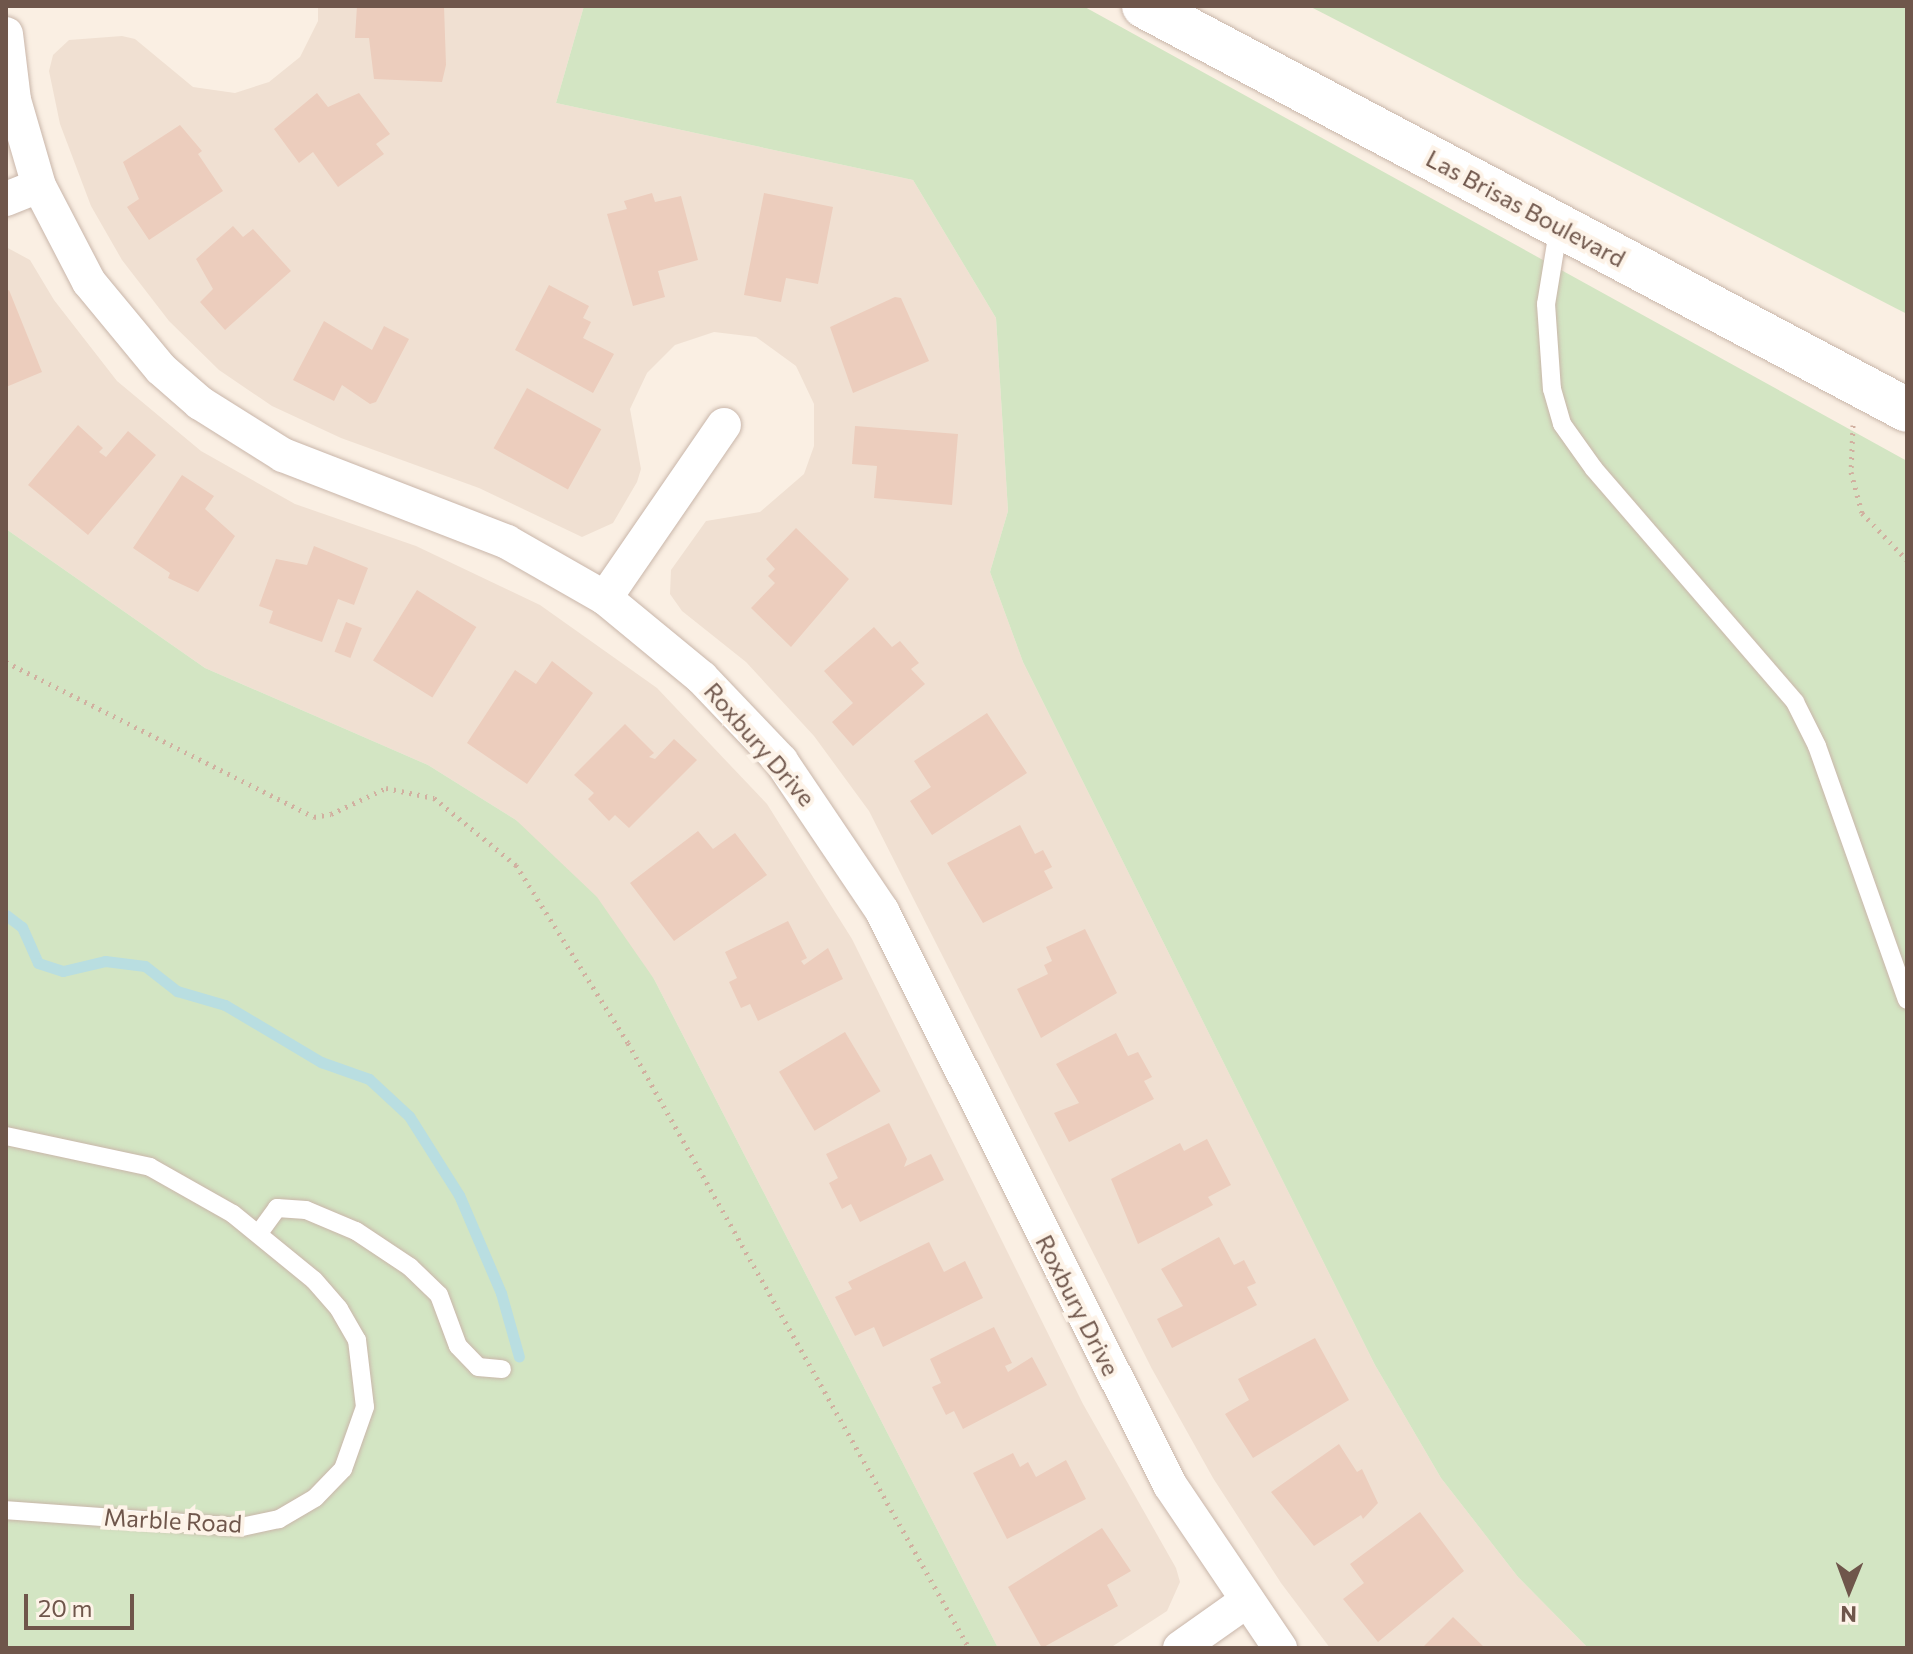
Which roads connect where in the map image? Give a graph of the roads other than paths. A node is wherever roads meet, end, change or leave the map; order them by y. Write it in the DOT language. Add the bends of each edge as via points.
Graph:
graph roads {
  1 [pos="1144,6"];
  2 [pos="6,34"];
  3 [pos="39,186"];
  4 [pos="6,199"];
  5 [pos="1559,225"];
  6 [pos="1907,410"];
  7 [pos="724,425"];
  8 [pos="605,598"];
  9 [pos="1907,1000"];
  10 [pos="6,1136"];
  11 [pos="259,1233"];
  12 [pos="502,1369"];
  13 [pos="6,1510"];
  14 [pos="1245,1602"];
  15 [pos="1180,1648"];
  16 [pos="1280,1648"];
  1 -- 5 [label="street, Las Brisas Boulevard"];
  2 -- 3 [label="street, Roxbury Drive" via="14,100"];
  3 -- 4 [label="street"];
  3 -- 8 [label="street, Roxbury Drive" via="89,282 133,338 200,403 283,455 507,542"];
  5 -- 6 [label="street, Las Brisas Boulevard"];
  5 -- 9 [label="lane" via="1546,304 1552,389 1562,424 1594,469 1795,702 1817,746"];
  7 -- 8 [label="street"];
  8 -- 14 [label="street, Roxbury Drive" via="739,714 815,806 858,870 1170,1485"];
  10 -- 11 [label="lane, Marble Road" via="150,1167 190,1186"];
  11 -- 12 [label="lane" via="277,1208 306,1210 356,1231 410,1267 439,1295 458,1346 478,1367"];
  11 -- 13 [label="lane, Marble Road" via="314,1280 357,1340 365,1407 343,1469 315,1498 279,1519 241,1527"];
  14 -- 15 [label="street"];
  14 -- 16 [label="street, Roxbury Drive"];
}
